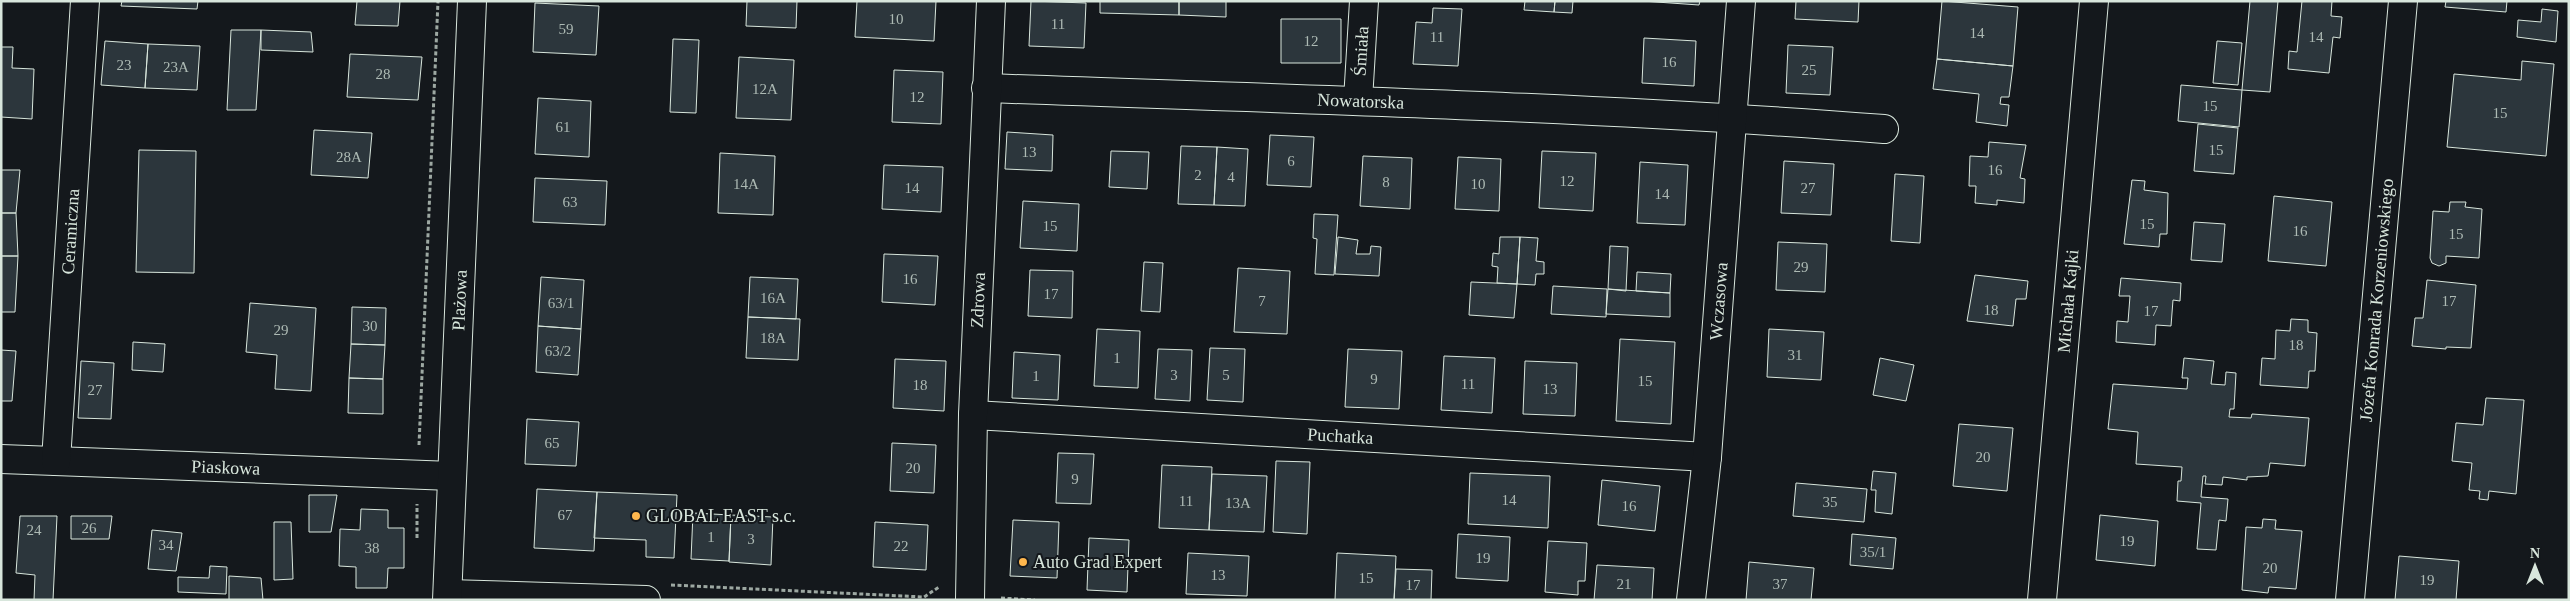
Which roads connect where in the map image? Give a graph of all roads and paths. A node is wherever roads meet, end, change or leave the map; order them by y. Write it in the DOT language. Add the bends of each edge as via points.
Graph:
graph roads {
  1 [pos="85,1"];
  2 [pos="438,1"];
  3 [pos="472,1"];
  4 [pos="991,1"];
  5 [pos="1364,1"];
  6 [pos="1742,1"];
  7 [pos="2094,1"];
  8 [pos="2402,1"];
  9 [pos="986,88"];
  10 [pos="1358,100"];
  11 [pos="1734,118"];
  12 [pos="1884,129"];
  13 [pos="973,415"];
  14 [pos="1707,457"];
  15 [pos="1,460"];
  16 [pos="56,461"];
  17 [pos="418,474"];
  18 [pos="452,476"];
  19 [pos="417,543"];
  20 [pos="970,590"];
  21 [pos="655,592"];
  22 [pos="448,597"];
  23 [pos="1035,600"];
  24 [pos="1691,600"];
  25 [pos="2042,600"];
  26 [pos="2350,600"];
  1 -- 16 [label="street, Ceramiczna"];
  2 -- 17 [label="path"];
  3 -- 18 [label="street, Plażowa"];
  4 -- 9 [label="street, Zdrowa"];
  5 -- 10 [label="street, Śmiała"];
  6 -- 11 [label="street, Wczasowa"];
  7 -- 25 [label="street, Michała Kajki"];
  8 -- 26 [label="street, Józefa Konrada Korzeniowskiego"];
  9 -- 10 [label="street, Nowatorska"];
  9 -- 13 [label="street, Zdrowa"];
  10 -- 11 [label="street, Nowatorska"];
  11 -- 12 [label="street, Nowatorska"];
  11 -- 14 [label="street, Wczasowa"];
  13 -- 14 [label="street, Puchatka"];
  13 -- 20 [label="street, Zdrowa"];
  14 -- 24 [label="street, Wczasowa"];
  15 -- 16 [label="street, Piaskowa"];
  16 -- 17 [label="street, Piaskowa"];
  17 -- 18 [label="street, Piaskowa"];
  17 -- 19 [label="path"];
  18 -- 22 [label="street, Plażowa"];
  20 -- 21 [label="path" via="951,580 924,597"];
  20 -- 23 [label="path" via="983,581 998,598"];
  21 -- 22 [label="street"];
}
